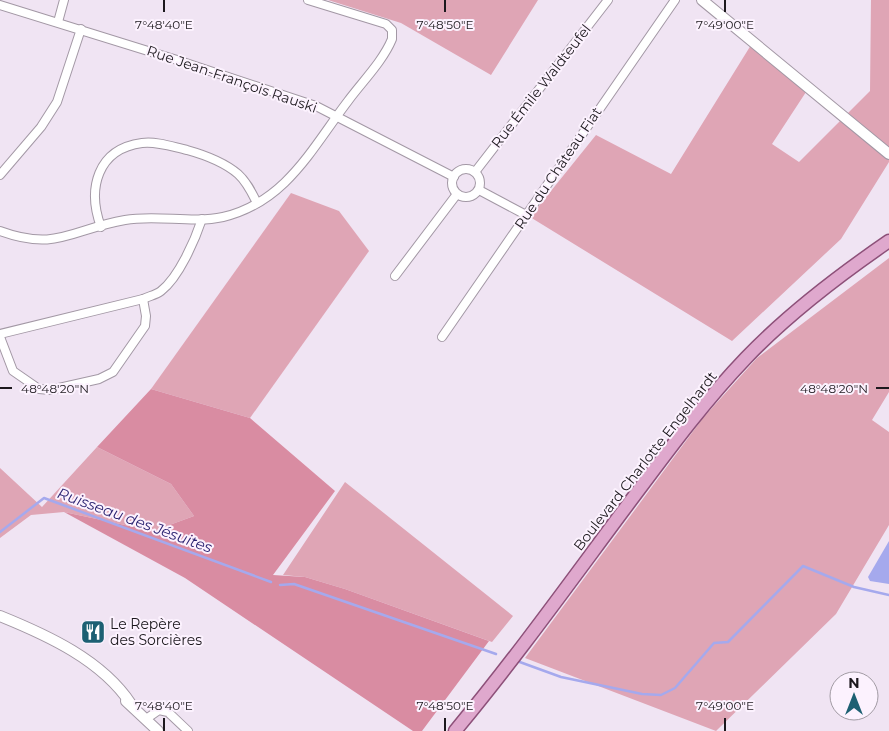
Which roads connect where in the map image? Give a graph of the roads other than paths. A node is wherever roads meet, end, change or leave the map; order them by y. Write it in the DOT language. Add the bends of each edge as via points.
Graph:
graph roads {
  1 [pos="64,0"];
  2 [pos="308,0"];
  3 [pos="608,0"];
  4 [pos="675,0"];
  5 [pos="702,0"];
  6 [pos="0,5"];
  7 [pos="58,22"];
  8 [pos="82,29"];
  9 [pos="337,115"];
  10 [pos="889,154"];
  11 [pos="475,172"];
  12 [pos="0,175"];
  13 [pos="454,177"];
  14 [pos="479,190"];
  15 [pos="457,194"];
  16 [pos="257,203"];
  17 [pos="526,215"];
  18 [pos="202,219"];
  19 [pos="101,227"];
  20 [pos="0,230"];
  21 [pos="889,241"];
  22 [pos="395,276"];
  23 [pos="143,298"];
  24 [pos="0,336"];
  25 [pos="442,337"];
  26 [pos="0,616"];
  27 [pos="146,719"];
  28 [pos="158,731"];
  29 [pos="188,731"];
  30 [pos="455,731"];
  1 -- 7 [label="street"];
  2 -- 9 [label="street" via="381,22 392,30 387,48"];
  3 -- 11 [label="street, Rue Émile Waldteufel"];
  4 -- 17 [label="street, Rue du Château Fiat"];
  5 -- 10 [label="street"];
  6 -- 7 [label="street, Rue Jean-François Rauski"];
  7 -- 8 [label="street, Rue Jean-François Rauski"];
  8 -- 9 [label="street, Rue Jean-François Rauski" via="269,89"];
  8 -- 12 [label="street" via="56,102 41,127"];
  9 -- 13 [label="street, Rue Jean-François Rauski"];
  9 -- 16 [label="street" via="296,173"];
  11 -- 13 [label="street" via="462,171"];
  11 -- 14 [label="street" via="479,178"];
  13 -- 15 [label="street" via="453,186"];
  14 -- 15 [label="street" via="469,197"];
  14 -- 17 [label="street"];
  15 -- 22 [label="street"];
  16 -- 18 [label="street" via="222,217"];
  16 -- 19 [label="street" via="240,175 226,165 200,154 143,142 123,148 107,160 97,177 93,191"];
  17 -- 25 [label="street, Rue du Château Fiat"];
  18 -- 19 [label="street" via="149,217"];
  18 -- 23 [label="street" via="194,240 168,284 159,292"];
  19 -- 20 [label="street" via="40,241 19,238"];
  21 -- 30 [label="main road, Boulevard Charlotte Engelhardt" via="804,304 716,390"];
  23 -- 24 [label="street"];
  23 -- 24 [label="street" via="145,326 113,372 99,379 50,390 39,389 14,371"];
  26 -- 27 [label="street" via="67,648 108,679"];
  27 -- 28 [label="street"];
  27 -- 29 [label="street" via="159,710 168,712"];
}
